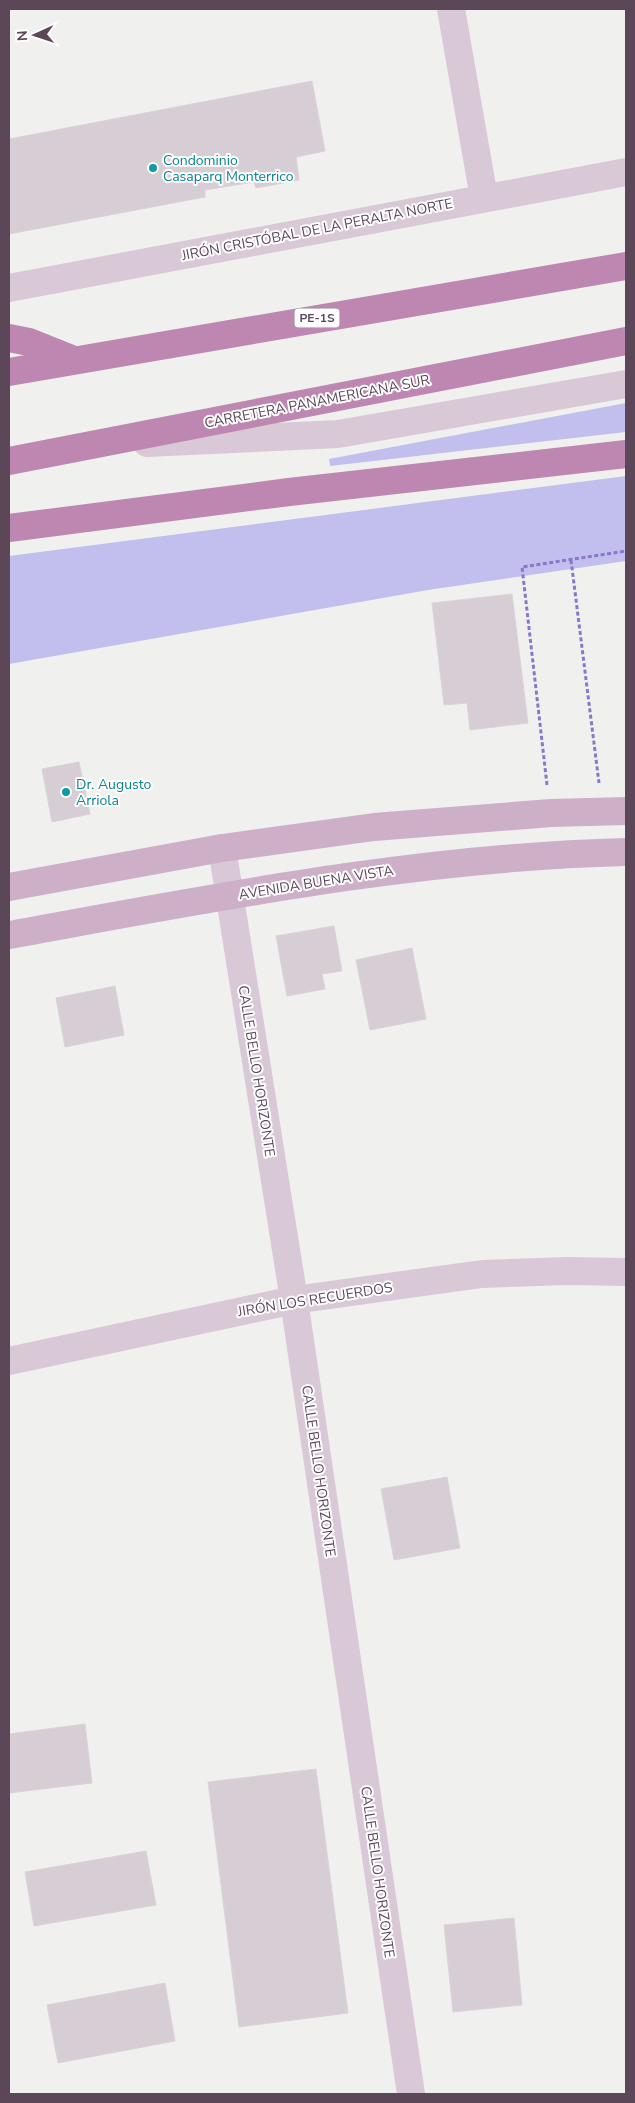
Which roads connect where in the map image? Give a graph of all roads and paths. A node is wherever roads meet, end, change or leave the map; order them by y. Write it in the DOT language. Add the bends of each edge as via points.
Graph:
graph roads {
  1 [pos="451,9"];
  2 [pos="626,172"];
  3 [pos="484,198"];
  4 [pos="625,265"];
  5 [pos="9,288"];
  6 [pos="9,338"];
  7 [pos="626,341"];
  8 [pos="74,360"];
  9 [pos="9,372"];
  10 [pos="626,384"];
  11 [pos="85,446"];
  12 [pos="626,454"];
  13 [pos="9,461"];
  14 [pos="9,528"];
  15 [pos="626,551"];
  16 [pos="571,560"];
  17 [pos="614,811"];
  18 [pos="551,812"];
  19 [pos="222,848"];
  20 [pos="626,852"];
  21 [pos="9,887"];
  22 [pos="229,895"];
  23 [pos="9,935"];
  24 [pos="626,1272"];
  25 [pos="294,1300"];
  26 [pos="9,1361"];
  27 [pos="411,2094"];
  1 -- 3 [label="street"];
  2 -- 3 [label="street, JIRÓN CRISTÓBAL DE LA PERALTA NORTE"];
  3 -- 5 [label="street, JIRÓN CRISTÓBAL DE LA PERALTA NORTE"];
  4 -- 8 [label="highway, PE-1S"];
  6 -- 8 [label="highway" via="29,342"];
  7 -- 11 [label="highway, CARRETERA PANAMERICANA SUR"];
  8 -- 9 [label="highway, PE-1S"];
  10 -- 11 [label="street" via="338,434"];
  11 -- 13 [label="highway, CARRETERA PANAMERICANA SUR"];
  12 -- 14 [label="highway"];
  15 -- 16 [label="path"];
  16 -- 17 [label="path"];
  16 -- 18 [label="path" via="522,567"];
  17 -- 18 [label="main road"];
  18 -- 19 [label="main road" via="374,827"];
  19 -- 21 [label="main road"];
  19 -- 22 [label="street, CALLE BELLO HORIZONTE"];
  20 -- 22 [label="main road, AVENIDA BUENA VISTA" via="576,853 380,871"];
  22 -- 23 [label="main road, AVENIDA BUENA VISTA"];
  22 -- 25 [label="street, CALLE BELLO HORIZONTE"];
  24 -- 25 [label="street, JIRÓN LOS RECUERDOS" via="482,1274"];
  25 -- 26 [label="street, JIRÓN LOS RECUERDOS"];
  25 -- 27 [label="street, CALLE BELLO HORIZONTE"];
}
